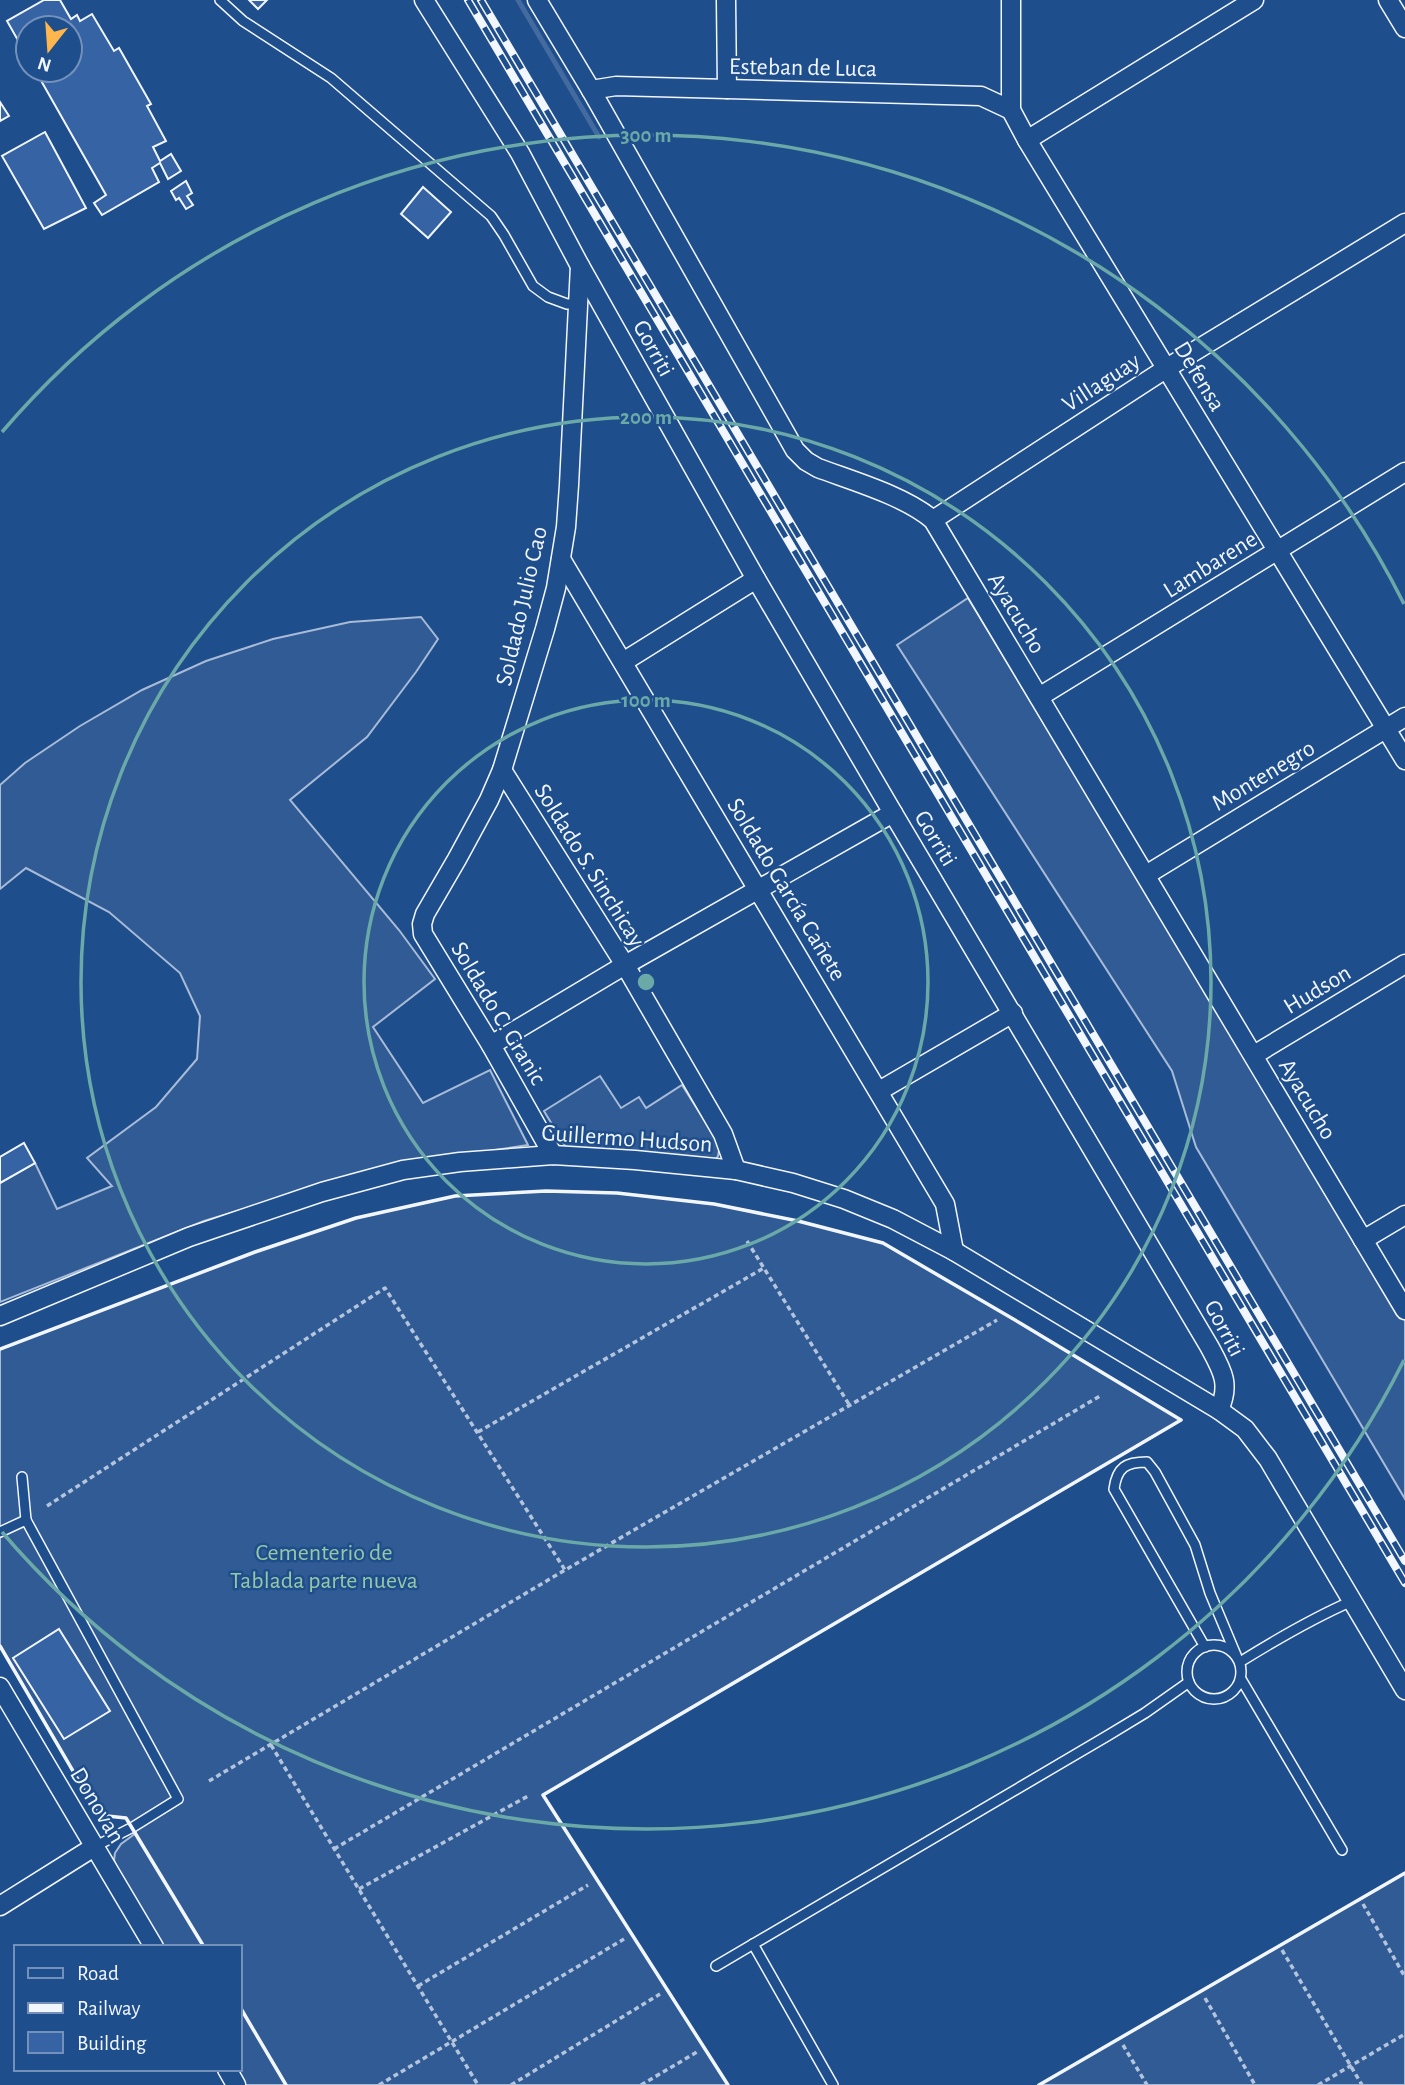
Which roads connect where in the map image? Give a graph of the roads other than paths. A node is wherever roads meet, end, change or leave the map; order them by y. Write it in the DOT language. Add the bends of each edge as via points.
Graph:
graph roads {
  1 [pos="220,0"];
  2 [pos="424,0"];
  3 [pos="537,0"];
  4 [pos="726,0"];
  5 [pos="1011,0"];
  6 [pos="1254,0"];
  7 [pos="1388,0"];
  8 [pos="1405,29"];
  9 [pos="727,89"];
  10 [pos="591,90"];
  11 [pos="1011,110"];
  12 [pos="1027,141"];
  13 [pos="1405,223"];
  14 [pos="580,266"];
  15 [pos="578,304"];
  16 [pos="1167,368"];
  17 [pos="1405,471"];
  18 [pos="933,520"];
  19 [pos="1277,552"];
  20 [pos="561,559"];
  21 [pos="756,579"];
  22 [pos="623,662"];
  23 [pos="1039,697"];
  24 [pos="1405,717"];
  25 [pos="1386,729"];
  26 [pos="1405,760"];
  27 [pos="502,771"];
  28 [pos="893,813"];
  29 [pos="1146,875"];
  30 [pos="759,889"];
  31 [pos="423,934"];
  32 [pos="1405,964"];
  33 [pos="625,965"];
  34 [pos="1013,1013"];
  35 [pos="491,1045"];
  36 [pos="1254,1055"];
  37 [pos="879,1091"];
  38 [pos="553,1155"];
  39 [pos="736,1170"];
  40 [pos="1405,1215"];
  41 [pos="1363,1240"];
  42 [pos="954,1251"];
  43 [pos="1405,1310"];
  44 [pos="0,1317"];
  45 [pos="1219,1410"];
  46 [pos="22,1477"];
  47 [pos="26,1520"];
  48 [pos="0,1532"];
  49 [pos="1352,1601"];
  50 [pos="1205,1647"];
  51 [pos="1238,1659"];
  52 [pos="1241,1679"];
  53 [pos="1189,1682"];
  54 [pos="0,1687"];
  55 [pos="1405,1690"];
  56 [pos="94,1847"];
  57 [pos="1342,1850"];
  58 [pos="0,1906"];
  59 [pos="752,1944"];
  60 [pos="153,1945"];
  61 [pos="716,1966"];
  62 [pos="833,2085"];
  1 -- 15 [label="lane" via="243,21 331,78 491,216 533,286 548,297"];
  2 -- 14 [label="street, Gorriti" via="520,153"];
  3 -- 10 [label="street, Ayacucho"];
  4 -- 9 [label="street"];
  5 -- 11 [label="street, Defensa"];
  6 -- 12 [label="street"];
  7 -- 8 [label="street"];
  9 -- 10 [label="street, Esteban de Luca" via="616,86"];
  9 -- 11 [label="street, Esteban de Luca" via="981,96"];
  10 -- 18 [label="street, Ayacucho" via="795,450 806,461 905,502"];
  11 -- 12 [label="street, Defensa"];
  12 -- 16 [label="street, Defensa"];
  13 -- 16 [label="street, Villaguay"];
  14 -- 15 [label="street, Soldado Julio Cao"];
  14 -- 21 [label="street, Gorriti"];
  15 -- 20 [label="street, Soldado Julio Cao"];
  16 -- 18 [label="street, Villaguay"];
  16 -- 19 [label="street, Defensa"];
  17 -- 19 [label="street, Lambarene"];
  18 -- 23 [label="street, Ayacucho"];
  19 -- 23 [label="street, Lambarene"];
  19 -- 25 [label="street, Defensa"];
  20 -- 22 [label="street, Soldado García Cañete"];
  20 -- 27 [label="street, Soldado Julio Cao"];
  21 -- 22 [label="street"];
  21 -- 28 [label="street, Gorriti"];
  22 -- 30 [label="street, Soldado García Cañete"];
  23 -- 29 [label="street, Ayacucho"];
  24 -- 25 [label="street, Montenegro"];
  25 -- 26 [label="street, Defensa"];
  25 -- 29 [label="street, Montenegro"];
  27 -- 31 [label="street, Soldado Julio Cao" via="425,914"];
  27 -- 33 [label="street, Soldado S. Sinchicay"];
  28 -- 30 [label="street"];
  28 -- 34 [label="street, Gorriti"];
  29 -- 36 [label="street, Ayacucho"];
  30 -- 33 [label="street"];
  30 -- 37 [label="street, Soldado García Cañete"];
  31 -- 35 [label="street, Soldado C. Granic"];
  32 -- 36 [label="street, Hudson"];
  33 -- 35 [label="street"];
  33 -- 39 [label="street, Soldado S. Sinchicay" via="723,1134"];
  34 -- 37 [label="street"];
  34 -- 45 [label="street, Gorriti" via="1209,1346 1223,1376 1226,1396"];
  35 -- 38 [label="street, Soldado C. Granic"];
  36 -- 41 [label="street, Ayacucho"];
  37 -- 42 [label="street, Soldado García Cañete" via="945,1204"];
  38 -- 39 [label="street, Guillermo Hudson"];
  38 -- 44 [label="street, Guillermo Hudson" via="403,1170 323,1192 189,1237"];
  39 -- 42 [label="street, Guillermo Hudson" via="845,1199"];
  40 -- 41 [label="street"];
  41 -- 43 [label="street, Ayacucho"];
  42 -- 45 [label="street, Guillermo Hudson"];
  45 -- 49 [label="street" via="1245,1429 1268,1459"];
  46 -- 47 [label="lane"];
  47 -- 48 [label="lane"];
  47 -- 56 [label="lane" via="178,1799"];
  49 -- 51 [label="lane"];
  49 -- 55 [label="street"];
  50 -- 51 [label="lane" via="1222,1646"];
  50 -- 51 [label="lane" via="1114,1489 1120,1469 1134,1462 1147,1462 1155,1472 1195,1545"];
  50 -- 53 [label="lane" via="1191,1657"];
  51 -- 52 [label="lane"];
  52 -- 53 [label="lane" via="1232,1693 1216,1699 1199,1695"];
  52 -- 57 [label="lane"];
  53 -- 59 [label="lane" via="1145,1713"];
  54 -- 56 [label="street, Donovan"];
  56 -- 58 [label="street"];
  56 -- 60 [label="street, Donovan"];
  59 -- 61 [label="lane"];
  59 -- 62 [label="lane"];
}
